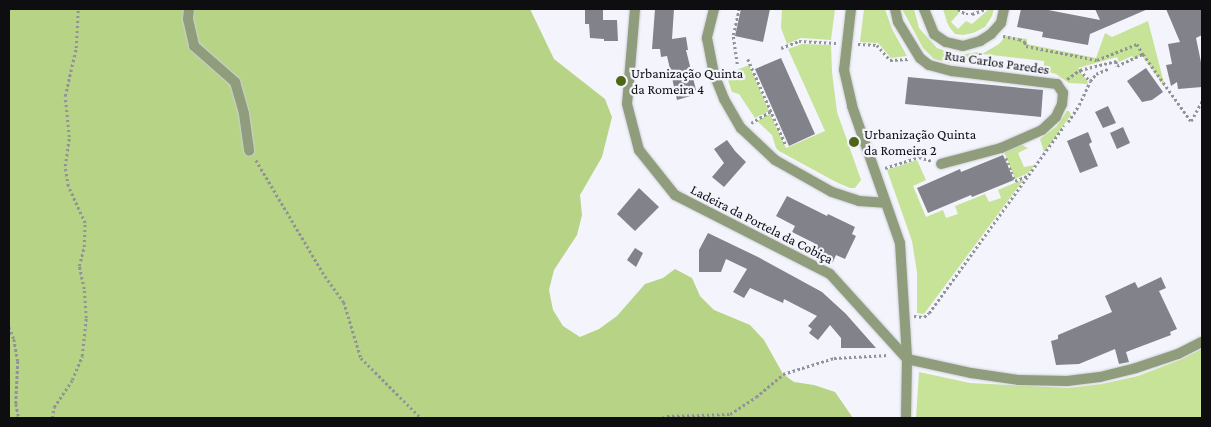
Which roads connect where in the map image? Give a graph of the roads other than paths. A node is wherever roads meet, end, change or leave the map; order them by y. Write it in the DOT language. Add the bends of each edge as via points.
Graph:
graph roads {
  1 [pos="189,9"];
  2 [pos="635,9"];
  3 [pos="714,9"];
  4 [pos="851,9"];
  5 [pos="896,9"];
  6 [pos="924,9"];
  7 [pos="1004,9"];
  8 [pos="249,151"];
  9 [pos="941,164"];
  10 [pos="885,203"];
  11 [pos="1202,342"];
  12 [pos="907,359"];
  13 [pos="906,418"];
  1 -- 8 [label="street" via="194,46 235,82"];
  2 -- 12 [label="street, Ladeira da Portela da Cobiça" via="627,104 639,150 675,195 830,274"];
  3 -- 10 [label="street" via="707,38 714,74 740,128 775,160 832,192 859,201"];
  4 -- 10 [label="street" via="844,70 852,106"];
  5 -- 9 [label="street, Rua Carlos Paredes" via="898,22 920,58 929,65 1057,84 1063,94 1056,117 1042,130 1001,148"];
  6 -- 7 [label="street" via="934,34 946,42 963,46 991,34 1001,23"];
  10 -- 12 [label="street" via="900,243"];
  11 -- 12 [label="street" via="1136,368 1100,378 1067,381 1010,379"];
  12 -- 13 [label="street"];
}
